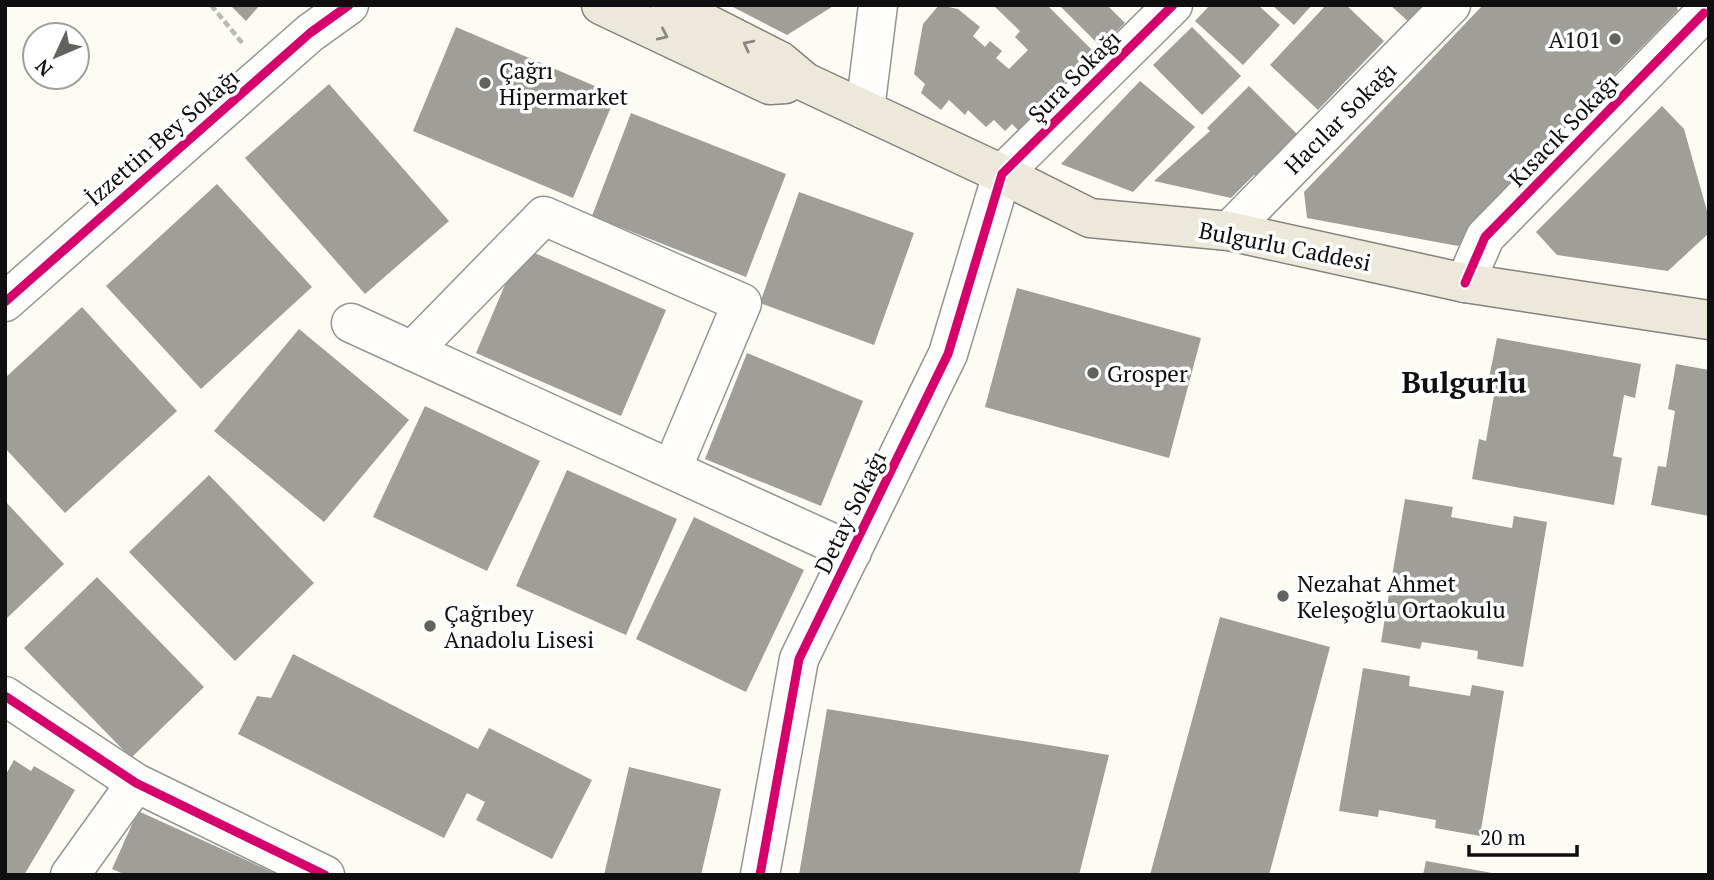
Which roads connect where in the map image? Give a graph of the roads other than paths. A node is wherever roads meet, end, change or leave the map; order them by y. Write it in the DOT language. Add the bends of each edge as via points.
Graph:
graph roads {
  1 [pos="349,5"];
  2 [pos="601,5"];
  3 [pos="670,5"];
  4 [pos="878,5"];
  5 [pos="1451,5"];
  6 [pos="1165,8"];
  7 [pos="1705,18"];
  8 [pos="805,82"];
  9 [pos="865,110"];
  10 [pos="1002,174"];
  11 [pos="1229,231"];
  12 [pos="1465,283"];
  13 [pos="5,302"];
  14 [pos="1709,320"];
  15 [pos="351,323"];
  16 [pos="412,351"];
  17 [pos="672,469"];
  18 [pos="852,552"];
  19 [pos="5,696"];
  20 [pos="136,783"];
  21 [pos="70,875"];
  22 [pos="325,875"];
  23 [pos="760,875"];
  1 -- 13 [label="street, İzzettin Bey Sokağı" via="310,33"];
  2 -- 8 [label="main road, Bulgurlu Caddesi, one-way" via="770,85"];
  8 -- 3 [label="main road, Bulgurlu Caddesi, one-way" via="780,61"];
  4 -- 9 [label="street"];
  5 -- 11 [label="street, Hacılar Sokağı"];
  6 -- 10 [label="street, Şura Sokağı"];
  7 -- 12 [label="street, Kısacık Sokağı" via="1485,237"];
  8 -- 9 [label="main road, Bulgurlu Caddesi"];
  9 -- 10 [label="main road, Bulgurlu Caddesi"];
  10 -- 11 [label="main road, Bulgurlu Caddesi" via="1090,218"];
  10 -- 18 [label="street, Detay Sokağı" via="948,354"];
  11 -- 12 [label="main road, Bulgurlu Caddesi"];
  12 -- 14 [label="main road, Bulgurlu Caddesi"];
  15 -- 16 [label="street"];
  16 -- 17 [label="street"];
  16 -- 17 [label="street" via="544,216 742,303"];
  17 -- 18 [label="street"];
  18 -- 23 [label="street, Detay Sokağı" via="799,659"];
  19 -- 20 [label="street"];
  20 -- 21 [label="street"];
  20 -- 22 [label="street"];
}
